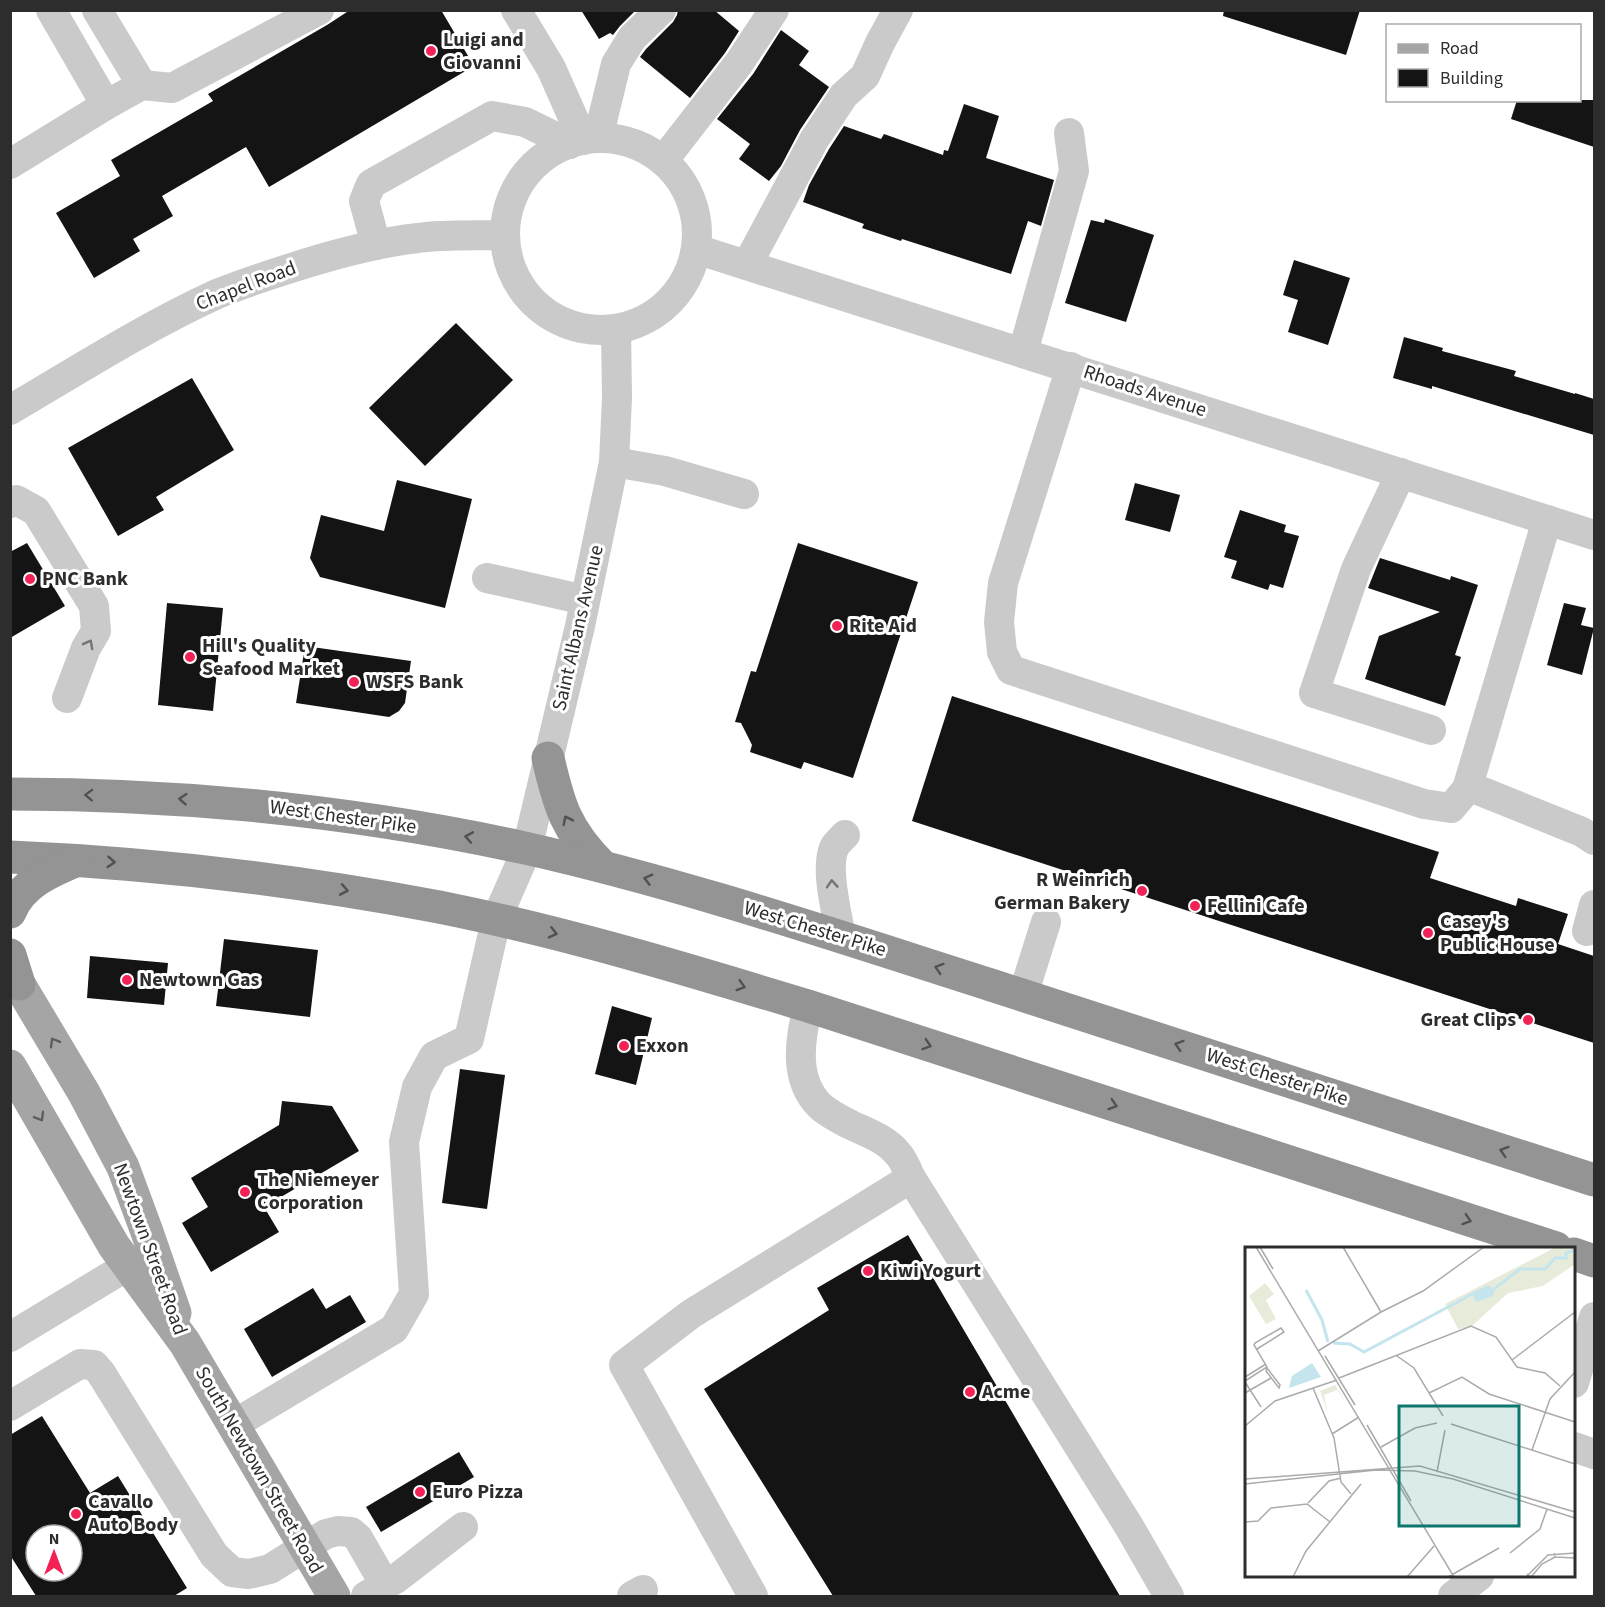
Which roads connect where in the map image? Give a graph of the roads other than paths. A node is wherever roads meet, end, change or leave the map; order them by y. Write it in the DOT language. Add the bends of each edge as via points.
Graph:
graph roads {
  1 [pos="51,10"];
  2 [pos="97,10"];
  3 [pos="319,10"];
  4 [pos="516,10"];
  5 [pos="661,10"];
  6 [pos="774,10"];
  7 [pos="898,10"];
  8 [pos="142,85"];
  9 [pos="106,105"];
  10 [pos="1069,133"];
  11 [pos="584,140"];
  12 [pos="663,161"];
  13 [pos="10,164"];
  14 [pos="504,235"];
  15 [pos="376,245"];
  16 [pos="696,249"];
  17 [pos="747,265"];
  18 [pos="615,329"];
  19 [pos="1023,352"];
  20 [pos="1071,367"];
  21 [pos="10,410"];
  22 [pos="614,462"];
  23 [pos="1401,473"];
  24 [pos="744,494"];
  25 [pos="10,503"];
  26 [pos="1547,520"];
  27 [pos="1594,535"];
  28 [pos="487,578"];
  29 [pos="585,600"];
  30 [pos="67,698"];
  31 [pos="1431,730"];
  32 [pos="548,758"];
  33 [pos="1467,786"];
  34 [pos="10,794"];
  35 [pos="845,834"];
  36 [pos="1594,840"];
  37 [pos="527,849"];
  38 [pos="10,856"];
  39 [pos="78,860"];
  40 [pos="602,866"];
  41 [pos="10,912"];
  42 [pos="496,920"];
  43 [pos="1046,922"];
  44 [pos="841,936"];
  45 [pos="13,969"];
  46 [pos="1023,995"];
  47 [pos="808,1006"];
  48 [pos="10,1066"];
  49 [pos="912,1178"];
  50 [pos="1594,1180"];
  51 [pos="1553,1247"];
  52 [pos="1575,1254"];
  53 [pos="1594,1261"];
  54 [pos="129,1265"];
  55 [pos="1594,1317"];
  56 [pos="10,1338"];
  57 [pos="185,1343"];
  58 [pos="1575,1380"];
  59 [pos="10,1406"];
  60 [pos="233,1425"];
  61 [pos="1575,1447"];
  62 [pos="1594,1454"];
  63 [pos="463,1527"];
  64 [pos="305,1547"];
  65 [pos="1477,1577"];
  66 [pos="376,1591"];
  67 [pos="334,1596"];
  68 [pos="753,1596"];
  69 [pos="1170,1596"];
  70 [pos="1453,1596"];
  1 -- 9 [label="street"];
  2 -- 8 [label="street"];
  3 -- 8 [label="street" via="172,88"];
  4 -- 11 [label="street" via="550,68"];
  5 -- 11 [label="street" via="632,38 615,64"];
  6 -- 12 [label="street" via="739,63"];
  7 -- 17 [label="street" via="865,76 844,95 814,140"];
  8 -- 9 [label="street"];
  9 -- 13 [label="street"];
  10 -- 19 [label="street" via="1074,171"];
  11 -- 12 [label="street" via="626,142"];
  11 -- 14 [label="street" via="545,156 522,177 508,208"];
  11 -- 15 [label="street" via="492,116 371,184 364,201"];
  12 -- 16 [label="street" via="692,203"];
  14 -- 15 [label="street, Chapel Road" via="419,237"];
  14 -- 18 [label="street" via="516,279 537,305 567,324"];
  15 -- 21 [label="street, Chapel Road" via="321,258 218,294"];
  16 -- 17 [label="street, Rhoads Avenue"];
  16 -- 18 [label="street" via="686,280 665,305 630,326"];
  17 -- 19 [label="street, Rhoads Avenue"];
  18 -- 22 [label="street, Saint Albans Avenue"];
  19 -- 20 [label="street, Rhoads Avenue"];
  20 -- 23 [label="street, Rhoads Avenue"];
  20 -- 33 [label="street" via="1003,583 999,622 1002,652 1011,670 1424,804 1450,808"];
  22 -- 24 [label="street" via="665,471"];
  22 -- 29 [label="street, Saint Albans Avenue"];
  23 -- 26 [label="street, Rhoads Avenue"];
  23 -- 31 [label="street" via="1356,569 1314,693"];
  30 -- 25 [label="street, one-way" via="96,631 93,606 36,511 16,500"];
  26 -- 27 [label="street, Rhoads Avenue"];
  26 -- 33 [label="street"];
  28 -- 29 [label="street"];
  29 -- 32 [label="street, Saint Albans Avenue"];
  32 -- 37 [label="street, Saint Albans Avenue"];
  40 -- 32 [label="highway, one-way" via="574,834 562,810"];
  33 -- 36 [label="street"];
  37 -- 34 [label="highway, West Chester Pike, one-way" via="381,821 273,807 147,797"];
  44 -- 35 [label="street, one-way" via="831,866 834,847"];
  37 -- 40 [label="highway, West Chester Pike"];
  37 -- 42 [label="street, Saint Albans Avenue"];
  38 -- 39 [label="highway"];
  39 -- 41 [label="highway" via="22,891"];
  39 -- 42 [label="highway, one-way" via="287,881"];
  44 -- 40 [label="highway, West Chester Pike, one-way"];
  42 -- 47 [label="highway, one-way" via="555,933"];
  42 -- 60 [label="street, Saint Albans Avenue" via="469,1039 434,1056 417,1087 404,1142 414,1294 394,1329"];
  43 -- 46 [label="street"];
  46 -- 44 [label="highway, West Chester Pike, one-way"];
  57 -- 45 [label="main road, Newtown Street Road, one-way" via="123,1167"];
  50 -- 46 [label="highway, West Chester Pike, one-way"];
  47 -- 49 [label="street" via="800,1052 809,1090 834,1117 889,1145 900,1155"];
  47 -- 51 [label="highway, one-way"];
  48 -- 54 [label="main road, Newtown Street Road, one-way" via="114,1246"];
  49 -- 68 [label="street" via="691,1314 624,1365"];
  49 -- 69 [label="street"];
  52 -- 53 [label="highway"];
  54 -- 56 [label="street"];
  54 -- 57 [label="main road, Newtown Street Road"];
  55 -- 58 [label="street"];
  57 -- 60 [label="main road, South Newtown Street Road"];
  59 -- 64 [label="street" via="80,1364 93,1365 214,1555 232,1572 249,1574 270,1569"];
  60 -- 64 [label="main road, South Newtown Street Road"];
  61 -- 62 [label="street"];
  63 -- 66 [label="street"];
  64 -- 66 [label="street" via="326,1534 351,1532 358,1538"];
  64 -- 67 [label="main road, South Newtown Street Road"];
  65 -- 70 [label="street"];
}
